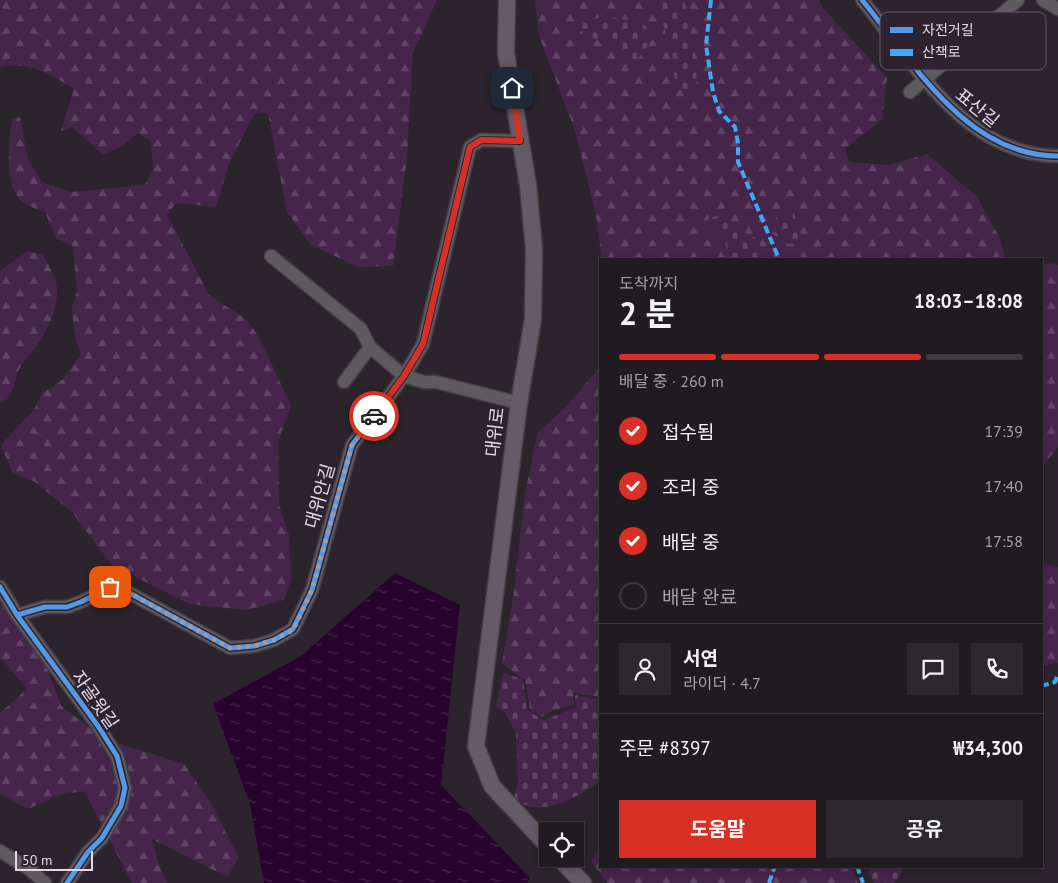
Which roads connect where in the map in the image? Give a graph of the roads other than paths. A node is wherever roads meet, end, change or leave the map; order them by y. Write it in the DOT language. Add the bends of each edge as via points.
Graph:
graph roads {
  1 [pos="507,0"];
  2 [pos="862,0"];
  3 [pos="1018,0"];
  4 [pos="1043,0"];
  5 [pos="1058,9"];
  6 [pos="1004,12"];
  7 [pos="880,23"];
  8 [pos="918,70"];
  9 [pos="936,70"];
  10 [pos="925,79"];
  11 [pos="910,92"];
  12 [pos="520,141"];
  13 [pos="1058,156"];
  14 [pos="271,256"];
  15 [pos="370,347"];
  16 [pos="404,376"];
  17 [pos="344,382"];
  18 [pos="519,403"];
  19 [pos="0,587"];
  20 [pos="17,615"];
  21 [pos="539,836"];
  22 [pos="0,851"];
  23 [pos="568,867"];
  24 [pos="44,883"];
  25 [pos="67,883"];
  26 [pos="583,883"];
  1 -- 12 [label="main road, 대위로" via="506,53"];
  2 -- 7 [label="street, 표산길"];
  3 -- 6 [label="street"];
  4 -- 5 [label="street"];
  8 -- 10 [label="street, 표산길"];
  9 -- 10 [label="street"];
  10 -- 11 [label="street"];
  10 -- 13 [label="street, 표산길" via="970,125 1007,148"];
  12 -- 16 [label="street, 대위안길" via="481,140 470,147 423,344"];
  12 -- 18 [label="main road, 대위로" via="528,185 534,288 533,319"];
  14 -- 15 [label="street" via="362,329"];
  15 -- 16 [label="street"];
  15 -- 17 [label="street"];
  16 -- 18 [label="street"];
  16 -- 20 [label="street, 대위안길" via="352,445 312,590 293,630 261,644 230,648 124,590 110,587 67,607 45,607"];
  18 -- 21 [label="main road, 대위로" via="476,746 492,786"];
  19 -- 20 [label="street, 자골윗길"];
  20 -- 25 [label="street, 자골윗길" via="117,756 125,788 121,806 102,838"];
  22 -- 24 [label="street"];
  23 -- 26 [label="main road"];
}
